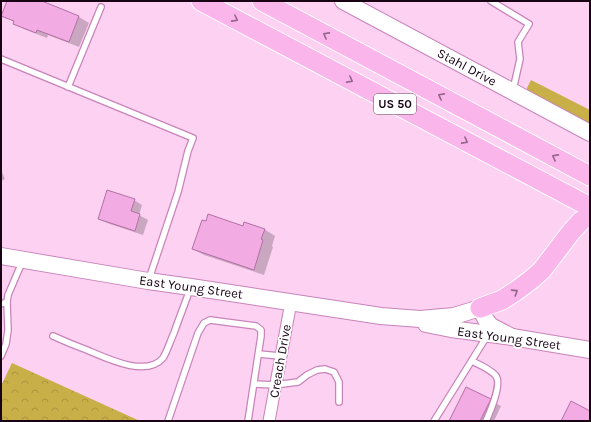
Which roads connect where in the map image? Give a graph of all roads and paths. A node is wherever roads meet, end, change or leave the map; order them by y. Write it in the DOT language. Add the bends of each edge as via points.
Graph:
graph roads {
  1 [pos="201,1"];
  2 [pos="262,1"];
  3 [pos="343,1"];
  4 [pos="491,1"];
  5 [pos="101,7"];
  6 [pos="1,59"];
  7 [pos="68,87"];
  8 [pos="513,92"];
  9 [pos="590,133"];
  10 [pos="590,176"];
  11 [pos="590,207"];
  12 [pos="590,216"];
  13 [pos="1,256"];
  14 [pos="23,260"];
  15 [pos="148,281"];
  16 [pos="191,287"];
  17 [pos="291,302"];
  18 [pos="4,303"];
  19 [pos="480,308"];
  20 [pos="381,316"];
  21 [pos="489,334"];
  22 [pos="53,336"];
  23 [pos="512,337"];
  24 [pos="590,350"];
  25 [pos="259,354"];
  26 [pos="1,356"];
  27 [pos="280,356"];
  28 [pos="472,361"];
  29 [pos="254,384"];
  30 [pos="275,385"];
  31 [pos="339,402"];
  32 [pos="168,421"];
  33 [pos="248,421"];
  34 [pos="269,421"];
  35 [pos="434,421"];
  36 [pos="486,421"];
  1 -- 11 [label="highway, US 50, one-way"];
  10 -- 2 [label="highway, US 50, one-way"];
  3 -- 8 [label="main road, Stahl Drive"];
  4 -- 8 [label="lane" via="529,24 518,42 520,60"];
  5 -- 7 [label="lane"];
  6 -- 7 [label="lane"];
  7 -- 15 [label="lane" via="193,138"];
  8 -- 9 [label="main road, Stahl Drive"];
  19 -- 12 [label="highway, one-way" via="502,300 532,279 581,221"];
  13 -- 14 [label="main road, East Young Street"];
  14 -- 15 [label="main road, East Young Street"];
  14 -- 18 [label="lane"];
  15 -- 16 [label="main road, East Young Street"];
  16 -- 17 [label="main road, East Young Street"];
  16 -- 22 [label="lane" via="170,343 162,358 149,366 130,366 110,360"];
  17 -- 20 [label="main road, East Young Street"];
  17 -- 27 [label="street, Creach Drive"];
  18 -- 26 [label="lane" via="8,330"];
  19 -- 20 [label="main road, East Young Street" via="454,316 420,319"];
  19 -- 23 [label="main road" via="491,326"];
  20 -- 21 [label="main road, East Young Street"];
  21 -- 23 [label="main road, East Young Street"];
  21 -- 28 [label="lane"];
  23 -- 24 [label="main road, East Young Street"];
  25 -- 27 [label="lane"];
  25 -- 29 [label="lane"];
  25 -- 32 [label="lane" via="262,330 256,326 210,320 204,323 198,332"];
  27 -- 30 [label="street, Creach Drive"];
  28 -- 35 [label="lane"];
  28 -- 36 [label="lane" via="496,376 498,382"];
  29 -- 30 [label="lane"];
  29 -- 33 [label="lane"];
  30 -- 31 [label="lane" via="298,382 316,370 334,372 339,382"];
  30 -- 34 [label="street, Creach Drive"];
}
